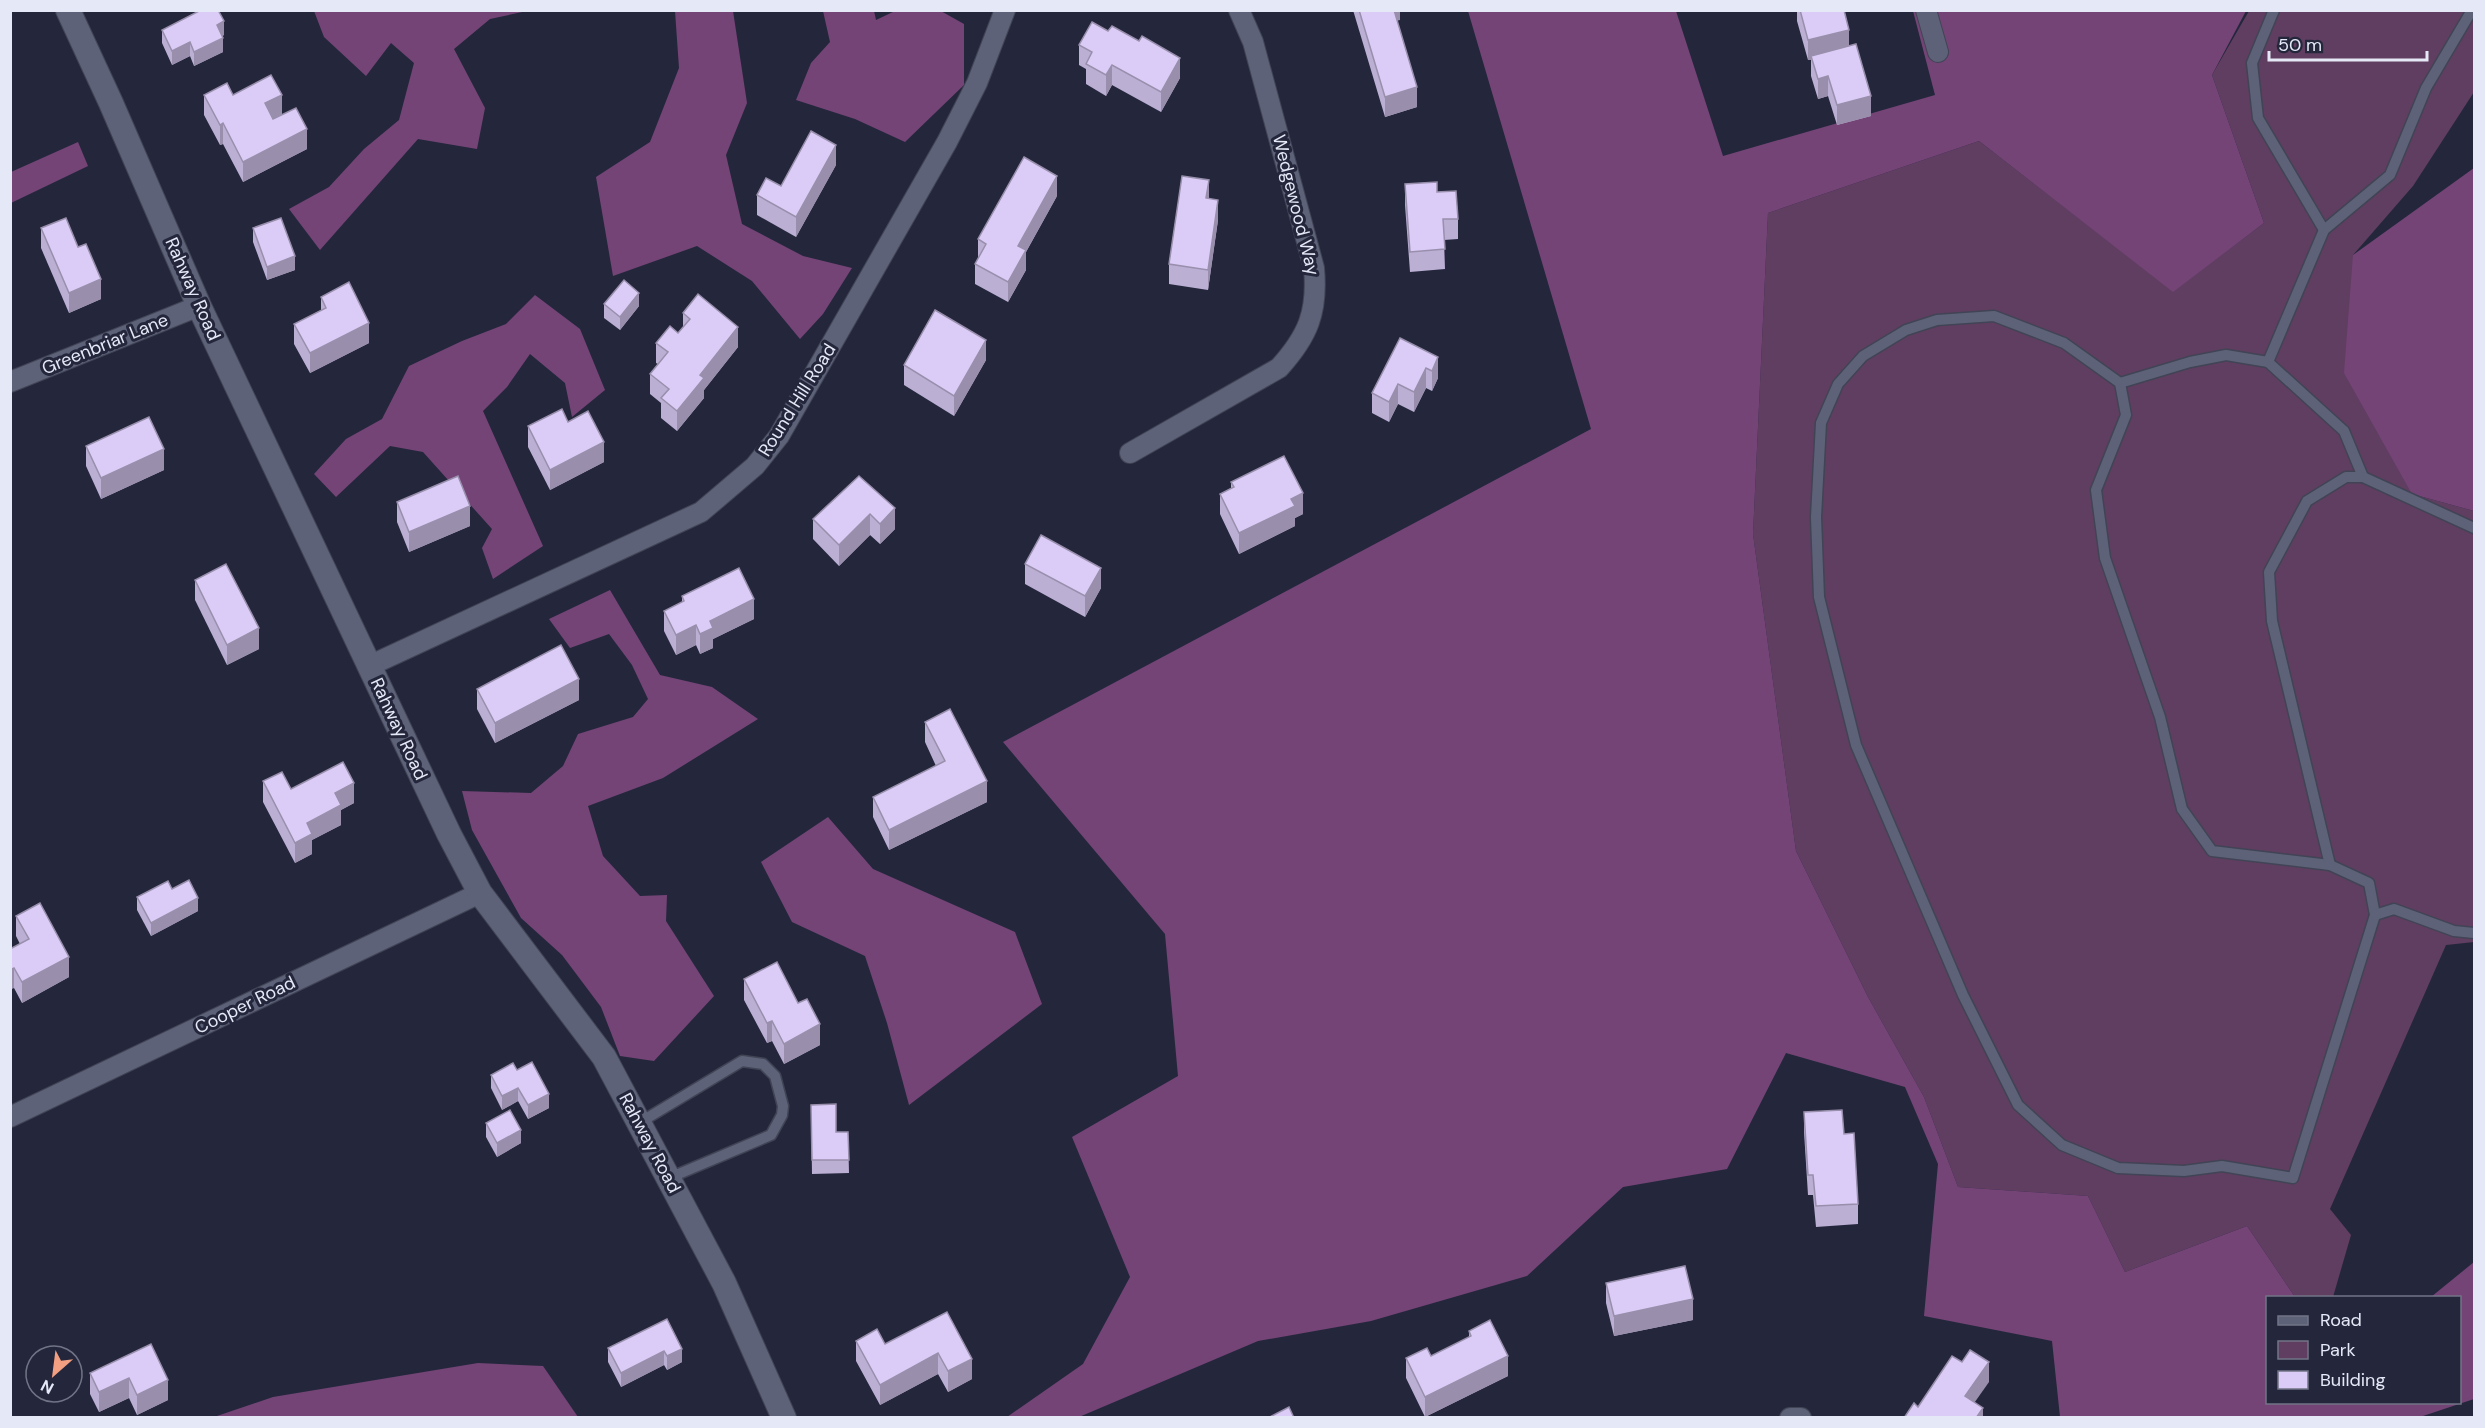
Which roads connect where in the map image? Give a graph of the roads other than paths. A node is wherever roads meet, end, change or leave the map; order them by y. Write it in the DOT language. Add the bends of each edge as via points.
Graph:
graph roads {
  1 [pos="68,10"];
  2 [pos="1005,10"];
  3 [pos="1239,10"];
  4 [pos="1926,10"];
  5 [pos="2274,10"];
  6 [pos="2472,10"];
  7 [pos="1938,52"];
  8 [pos="2324,230"];
  9 [pos="199,306"];
  10 [pos="2268,362"];
  11 [pos="10,382"];
  12 [pos="2120,383"];
  13 [pos="1130,453"];
  14 [pos="2362,477"];
  15 [pos="2475,528"];
  16 [pos="369,666"];
  17 [pos="2330,865"];
  18 [pos="480,893"];
  19 [pos="2375,915"];
  20 [pos="2475,933"];
  21 [pos="10,1116"];
  22 [pos="639,1124"];
  23 [pos="669,1178"];
  24 [pos="784,1418"];
  25 [pos="1790,1418"];
  26 [pos="1801,1418"];
  1 -- 9 [label="street, Rahway Road"];
  2 -- 16 [label="street, Round Hill Road" via="977,83 947,142 779,435 755,466 700,512"];
  3 -- 13 [label="street, Wedgewood Way" via="1253,42 1314,268 1313,312 1306,333 1279,368"];
  4 -- 7 [label="street"];
  5 -- 8 [label="lane" via="2252,63 2258,118"];
  6 -- 8 [label="lane" via="2426,88 2390,175"];
  8 -- 10 [label="lane"];
  9 -- 11 [label="street, Greenbriar Lane"];
  9 -- 16 [label="street, Rahway Road"];
  10 -- 12 [label="lane" via="2226,355"];
  10 -- 14 [label="lane" via="2344,431"];
  12 -- 17 [label="lane" via="2126,415 2096,490 2105,558 2160,717 2182,809 2212,850"];
  12 -- 19 [label="lane" via="2064,343 1994,316 1937,320 1906,330 1863,356 1838,384 1821,423 1816,517 1819,597 1856,746 1963,995 2018,1105 2062,1145 2118,1168 2184,1171 2222,1166 2294,1178"];
  14 -- 15 [label="lane"];
  14 -- 17 [label="lane" via="2346,477 2307,501 2269,572 2272,621"];
  16 -- 18 [label="street, Rahway Road"];
  17 -- 19 [label="lane" via="2369,883"];
  18 -- 21 [label="street, Cooper Road"];
  18 -- 22 [label="street, Rahway Road" via="604,1058"];
  19 -- 20 [label="lane" via="2394,909 2454,931"];
  22 -- 23 [label="street, Rahway Road"];
  22 -- 23 [label="lane" via="742,1062 763,1064 776,1076 783,1106 771,1135"];
  23 -- 24 [label="street, Rahway Road" via="723,1283"];
  25 -- 26 [label="street"];
}
